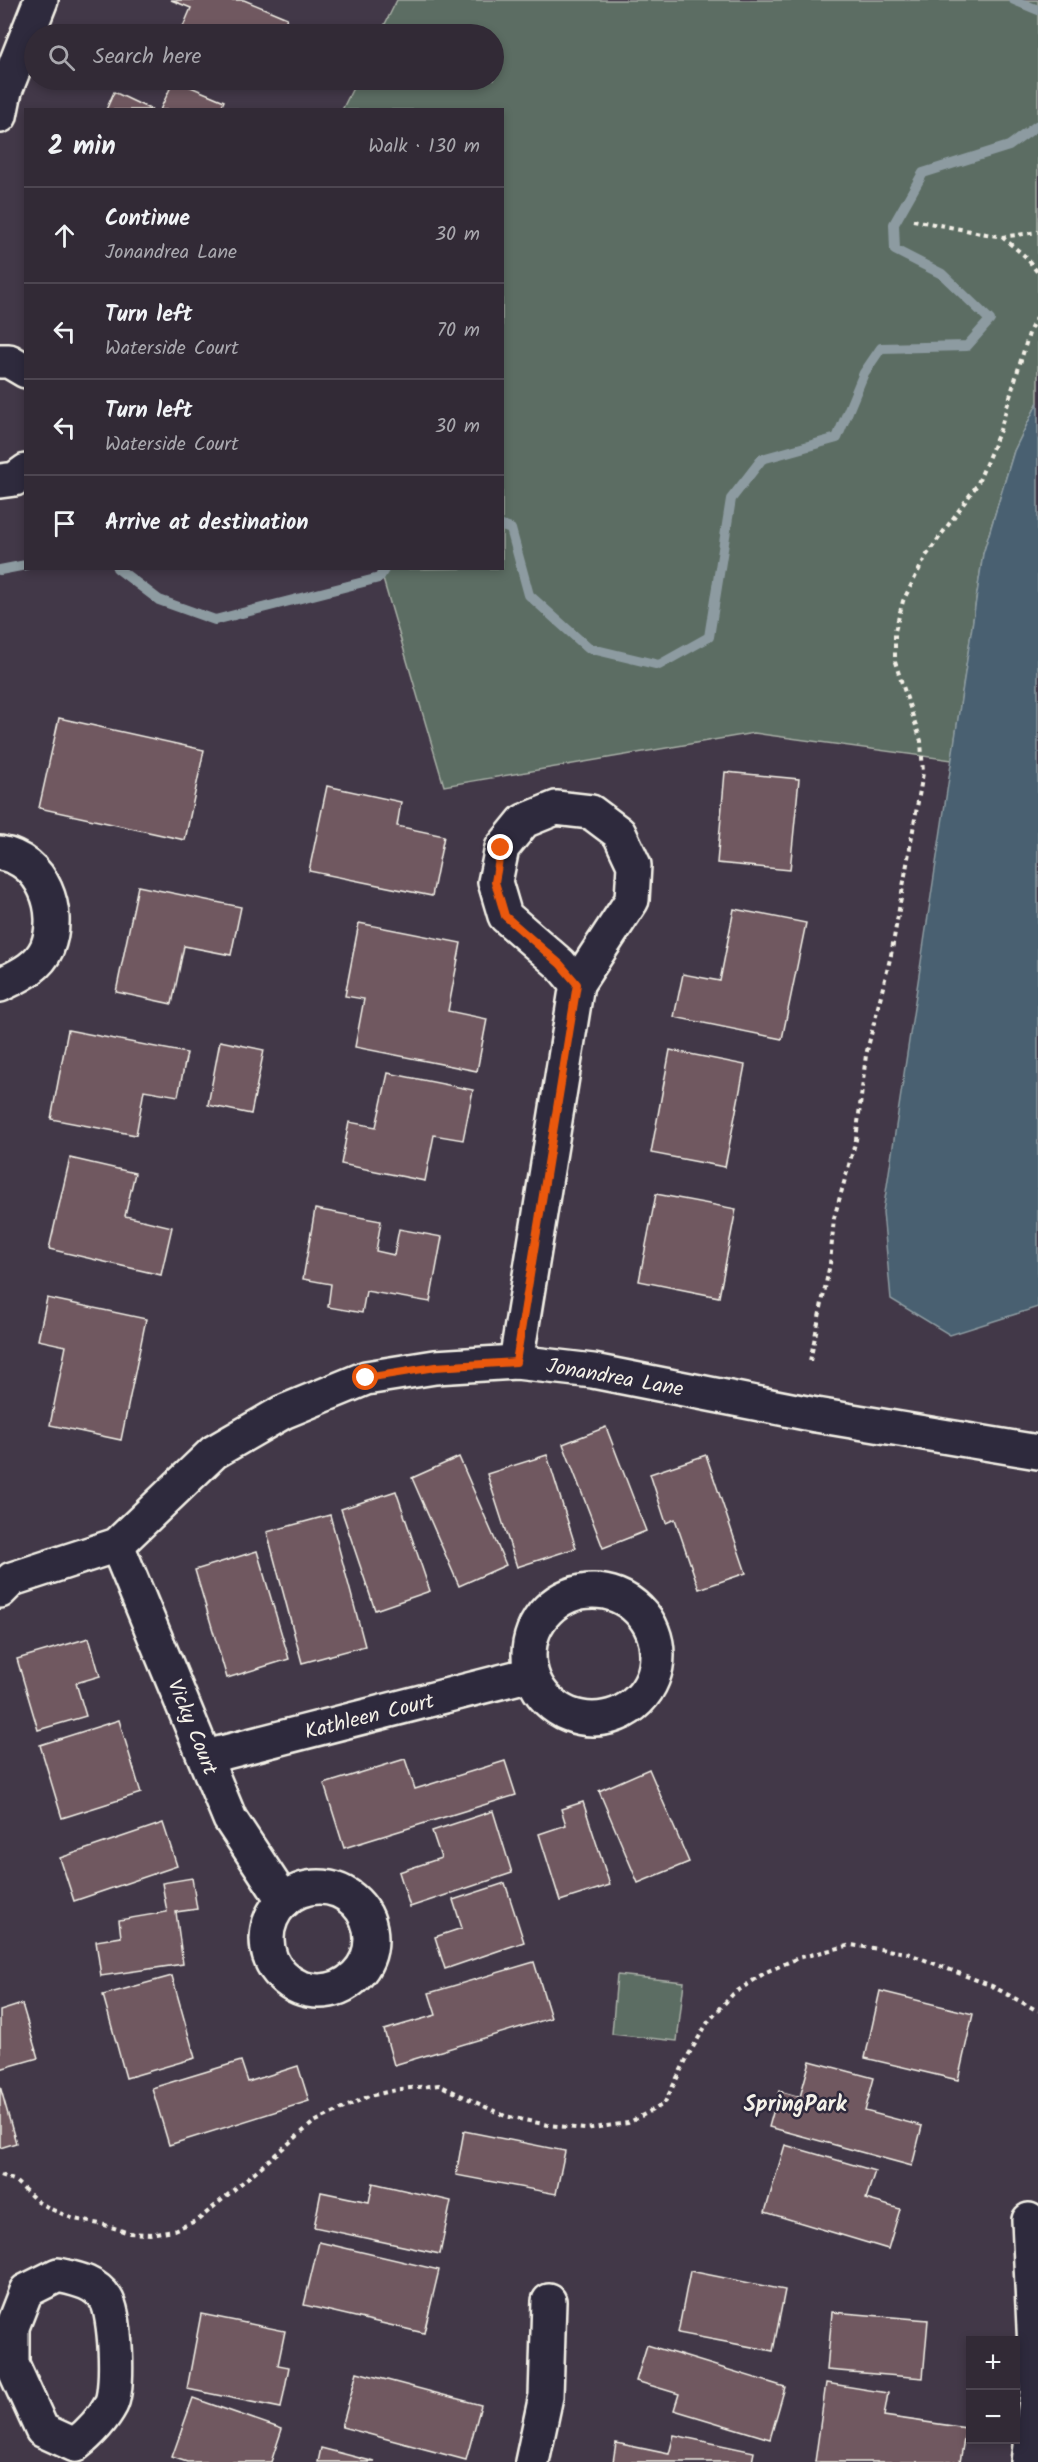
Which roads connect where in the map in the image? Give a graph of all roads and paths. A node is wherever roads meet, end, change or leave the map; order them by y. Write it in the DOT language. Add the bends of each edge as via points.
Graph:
graph roads {
  1 [pos="41,0"];
  2 [pos="32,24"];
  3 [pos="24,43"];
  4 [pos="2,99"];
  5 [pos="913,220"];
  6 [pos="1038,232"];
  7 [pos="1002,237"];
  8 [pos="1038,273"];
  9 [pos="1038,315"];
  10 [pos="0,361"];
  11 [pos="24,370"];
  12 [pos="24,472"];
  13 [pos="0,481"];
  14 [pos="0,854"];
  15 [pos="577,984"];
  16 [pos="0,985"];
  17 [pos="810,1361"];
  18 [pos="516,1362"];
  19 [pos="1038,1452"];
  20 [pos="117,1545"];
  21 [pos="4,1576"];
  22 [pos="531,1674"];
  23 [pos="206,1757"];
  24 [pos="284,1901"];
  25 [pos="1038,2010"];
  26 [pos="0,2175"];
  27 [pos="1029,2220"];
  28 [pos="549,2301"];
  29 [pos="73,2454"];
  30 [pos="532,2462"];
  31 [pos="1028,2462"];
  1 -- 2 [label="street"];
  3 -- 4 [label="street"];
  5 -- 7 [label="path"];
  6 -- 7 [label="path"];
  7 -- 8 [label="path"];
  9 -- 17 [label="path" via="1000,430 977,485 926,556 903,601 895,631 895,662 921,741 923,773 891,955 866,1055 856,1140 834,1218 830,1264"];
  10 -- 11 [label="street" via="9,361"];
  12 -- 13 [label="street" via="15,479"];
  14 -- 16 [label="street" via="30,867 48,891 54,921 46,950 27,972"];
  15 -- 15 [label="street" via="632,900 634,865 619,833 591,812 556,808 524,821 501,848 495,882 505,916"];
  15 -- 18 [label="street"];
  18 -- 19 [label="street, Jonandrea Lane" via="593,1371 816,1415"];
  18 -- 20 [label="street, Jonandrea Lane" via="435,1367 366,1378 283,1412 214,1452"];
  20 -- 21 [label="street, Jonandrea Lane"];
  20 -- 23 [label="street, Vicky Court"];
  22 -- 23 [label="street, Kathleen Court"];
  23 -- 24 [label="street, Vicky Court" via="230,1819"];
  25 -- 26 [label="path" via="992,1986 907,1953 851,1944 798,1958 765,1972 733,1994 708,2022 664,2104 628,2123 585,2129 548,2125 506,2116 439,2085 369,2096 314,2122 198,2220 150,2234 129,2233 74,2219 38,2202 14,2180"];
  27 -- 31 [label="street" via="1037,2392"];
  28 -- 30 [label="street" via="546,2396"];
  29 -- 29 [label="street" via="97,2427 112,2401 116,2362 113,2326 106,2299 85,2281 58,2275 26,2291 12,2327 12,2364 42,2430"];
}
